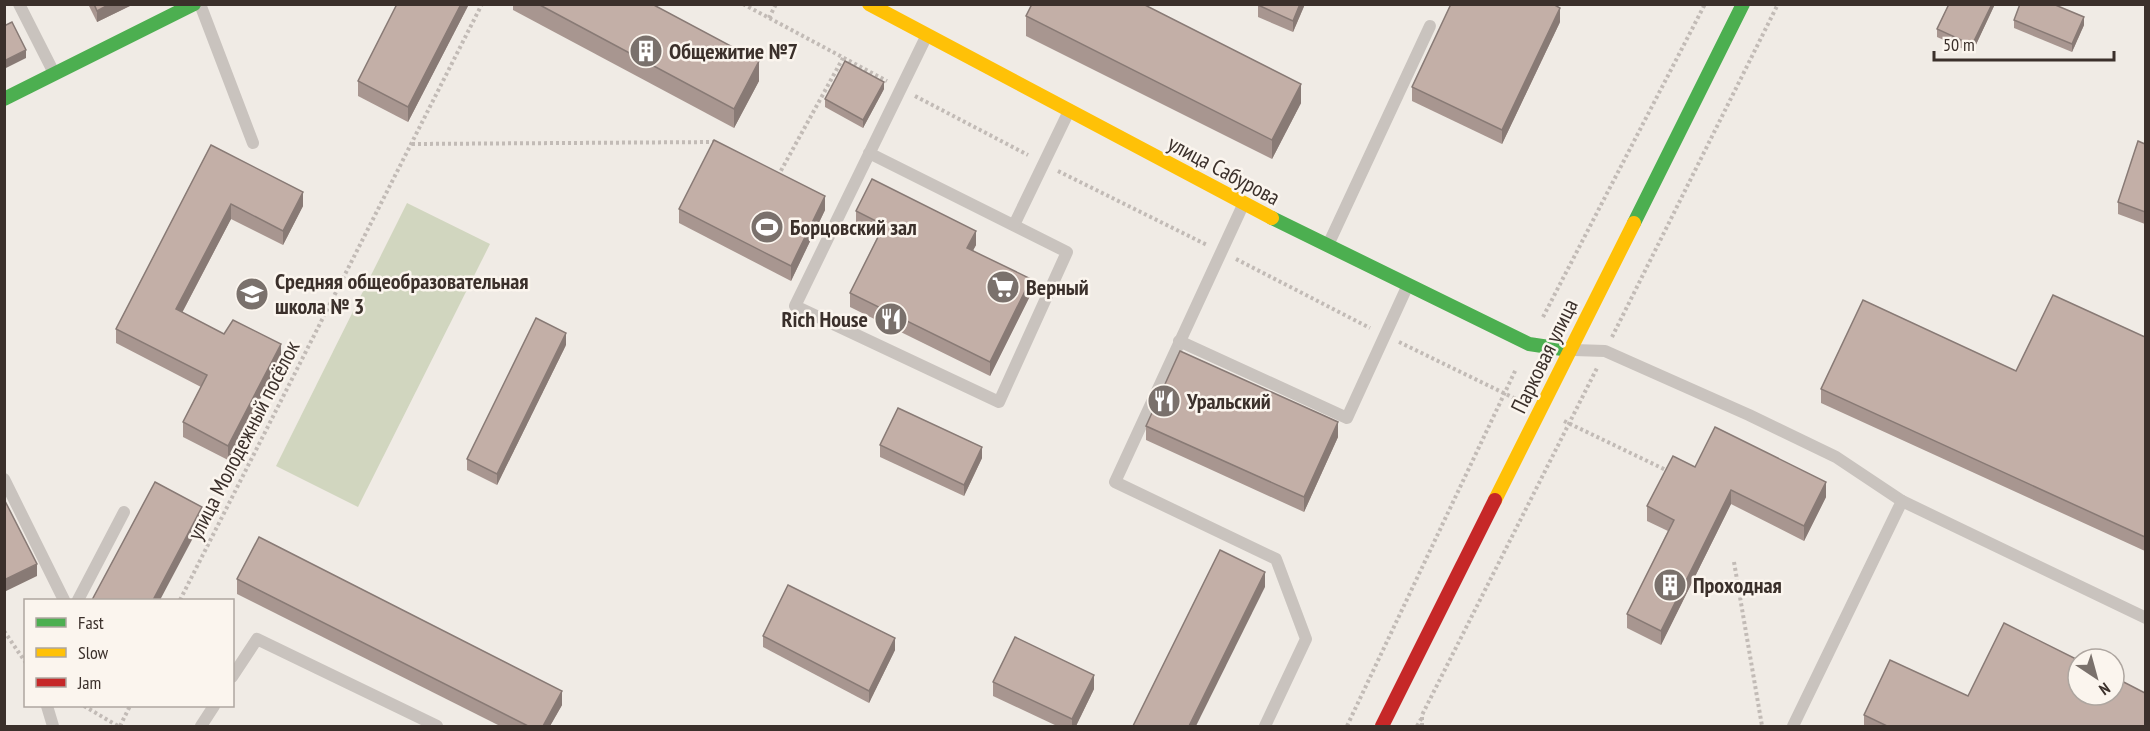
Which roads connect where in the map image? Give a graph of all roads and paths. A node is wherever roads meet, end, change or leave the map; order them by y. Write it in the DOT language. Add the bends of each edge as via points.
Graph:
graph roads {
  1 [pos="19,4"];
  2 [pos="194,4"];
  3 [pos="200,4"];
  4 [pos="482,4"];
  5 [pos="776,4"];
  6 [pos="1743,4"];
  7 [pos="872,5"];
  8 [pos="769,18"];
  9 [pos="1430,26"];
  10 [pos="927,35"];
  11 [pos="843,58"];
  12 [pos="55,74"];
  13 [pos="4,99"];
  14 [pos="1069,111"];
  15 [pos="253,143"];
  16 [pos="412,144"];
  17 [pos="727,148"];
  18 [pos="869,153"];
  19 [pos="768,171"];
  20 [pos="1243,204"];
  21 [pos="1014,225"];
  22 [pos="1327,246"];
  23 [pos="1408,286"];
  24 [pos="1179,342"];
  25 [pos="1569,350"];
  26 [pos="4,479"];
  27 [pos="1902,501"];
  28 [pos="123,512"];
  29 [pos="1734,562"];
  30 [pos="64,599"];
  31 [pos="79,599"];
  32 [pos="181,599"];
  33 [pos="2145,618"];
  34 [pos="4,632"];
  35 [pos="24,660"];
  36 [pos="234,674"];
  37 [pos="48,707"];
  38 [pos="87,707"];
  39 [pos="129,707"];
  40 [pos="213,707"];
  41 [pos="1422,715"];
  42 [pos="53,726"];
  43 [pos="119,726"];
  44 [pos="201,726"];
  45 [pos="437,726"];
  46 [pos="1265,726"];
  47 [pos="1382,726"];
  48 [pos="1417,726"];
  49 [pos="1762,726"];
  50 [pos="1793,726"];
  1 -- 12 [label="lane"];
  2 -- 12 [label="street"];
  3 -- 15 [label="lane"];
  4 -- 16 [label="path, улица Молодежный посёлок"];
  5 -- 8 [label="path"];
  6 -- 25 [label="street, Парковая улица"];
  7 -- 10 [label="street, улица Сабурова"];
  9 -- 22 [label="lane"];
  10 -- 14 [label="street, улица Сабурова"];
  10 -- 18 [label="lane"];
  11 -- 19 [label="path" via="778,177"];
  12 -- 13 [label="street"];
  14 -- 20 [label="street, улица Сабурова"];
  14 -- 21 [label="lane"];
  16 -- 17 [label="path" via="717,142"];
  16 -- 32 [label="path, улица Молодежный посёлок"];
  18 -- 21 [label="lane"];
  18 -- 21 [label="lane" via="795,306 999,402 1067,252"];
  20 -- 22 [label="street, улица Сабурова"];
  20 -- 24 [label="lane"];
  22 -- 23 [label="street, улица Сабурова"];
  23 -- 24 [label="lane" via="1347,418"];
  23 -- 25 [label="street, улица Сабурова" via="1529,345"];
  24 -- 46 [label="lane" via="1114,482 1276,559 1306,639"];
  25 -- 27 [label="lane" via="1605,351 1680,383 1836,457"];
  25 -- 47 [label="street, Парковая улица"];
  26 -- 30 [label="lane"];
  27 -- 33 [label="lane"];
  27 -- 50 [label="lane"];
  28 -- 31 [label="lane"];
  29 -- 49 [label="path"];
  34 -- 35 [label="path"];
  36 -- 45 [label="lane" via="257,639"];
  37 -- 42 [label="lane"];
  38 -- 43 [label="path"];
  39 -- 43 [label="path"];
  40 -- 44 [label="lane"];
  41 -- 48 [label="path"];
}
